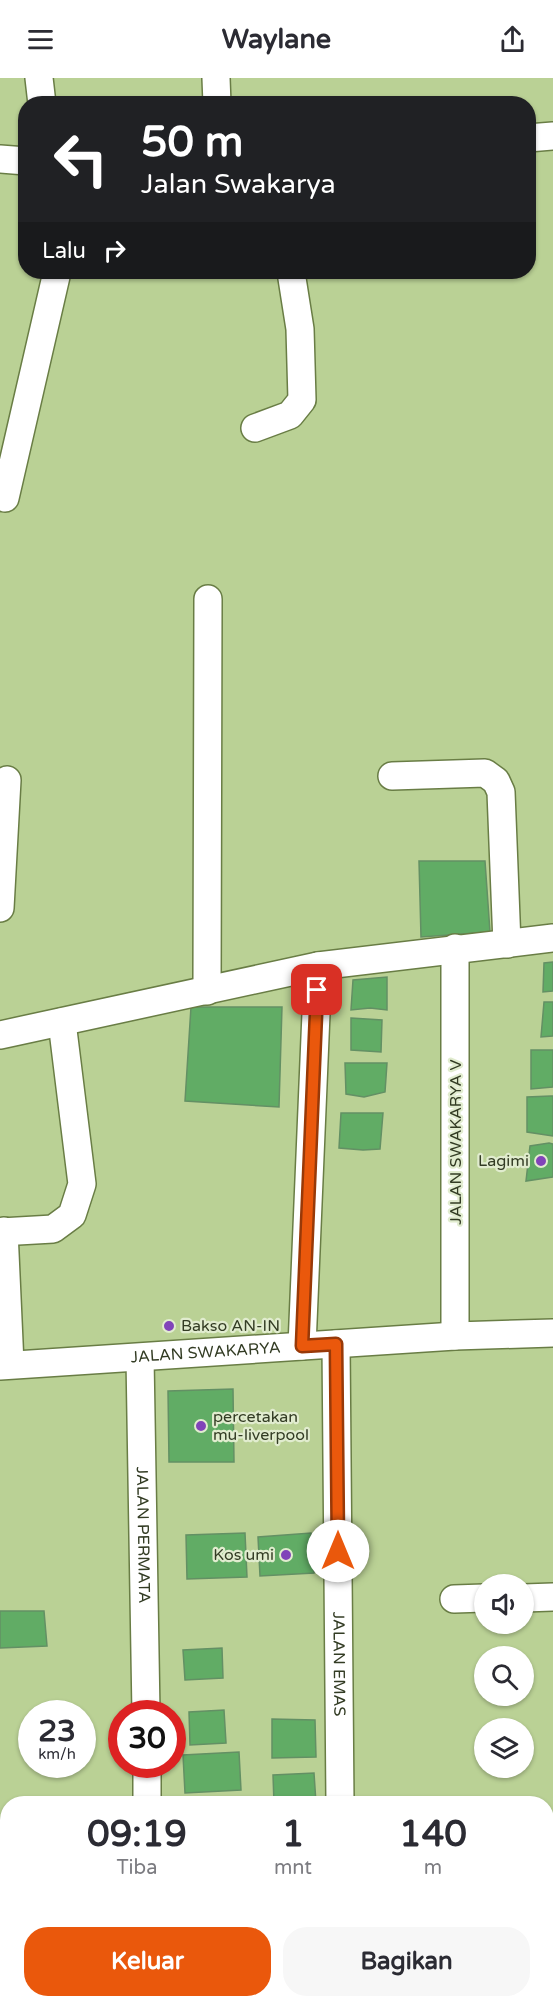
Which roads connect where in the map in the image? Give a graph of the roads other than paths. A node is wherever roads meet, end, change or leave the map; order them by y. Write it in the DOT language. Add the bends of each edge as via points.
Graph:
graph roads {
  1 [pos="39,78"];
  2 [pos="216,78"];
  3 [pos="41,96"];
  4 [pos="217,96"];
  5 [pos="553,136"];
  6 [pos="536,137"];
  7 [pos="0,159"];
  8 [pos="18,160"];
  9 [pos="55,279"];
  10 [pos="292,279"];
  11 [pos="255,428"];
  12 [pos="5,498"];
  13 [pos="208,599"];
  14 [pos="392,776"];
  15 [pos="7,780"];
  16 [pos="2,829"];
  17 [pos="0,908"];
  18 [pos="553,938"];
  19 [pos="507,944"];
  20 [pos="455,948"];
  21 [pos="318,966"];
  22 [pos="207,991"];
  23 [pos="62,1022"];
  24 [pos="0,1035"];
  25 [pos="2,1231"];
  26 [pos="553,1334"];
  27 [pos="455,1336"];
  28 [pos="336,1344"];
  29 [pos="302,1346"];
  30 [pos="140,1358"];
  31 [pos="5,1365"];
  32 [pos="553,1597"];
  33 [pos="474,1598"];
  34 [pos="534,1598"];
  35 [pos="454,1599"];
  36 [pos="146,1700"];
  37 [pos="147,1778"];
  38 [pos="147,1796"];
  39 [pos="340,1796"];
  1 -- 3 [label="street"];
  2 -- 4 [label="street"];
  5 -- 6 [label="street"];
  7 -- 8 [label="street"];
  9 -- 12 [label="street"];
  10 -- 11 [label="street" via="300,329 302,400 290,415"];
  13 -- 22 [label="street"];
  14 -- 19 [label="street" via="485,773 496,781 501,792"];
  15 -- 16 [label="street"];
  16 -- 17 [label="street"];
  18 -- 19 [label="street"];
  19 -- 20 [label="street"];
  20 -- 21 [label="street"];
  20 -- 27 [label="street, JALAN SWAKARYA V"];
  21 -- 22 [label="street"];
  21 -- 29 [label="street"];
  22 -- 23 [label="street"];
  23 -- 24 [label="street"];
  23 -- 25 [label="street" via="82,1184 72,1215 53,1229"];
  25 -- 31 [label="street"];
  26 -- 27 [label="street, JALAN SWAKARYA"];
  27 -- 28 [label="street, JALAN SWAKARYA"];
  28 -- 29 [label="street, JALAN SWAKARYA"];
  28 -- 39 [label="street, JALAN EMAS"];
  29 -- 30 [label="street, JALAN SWAKARYA"];
  30 -- 31 [label="street, JALAN SWAKARYA"];
  30 -- 36 [label="street, JALAN PERMATA"];
  32 -- 34 [label="street"];
  33 -- 35 [label="street"];
  37 -- 38 [label="street"];
}
